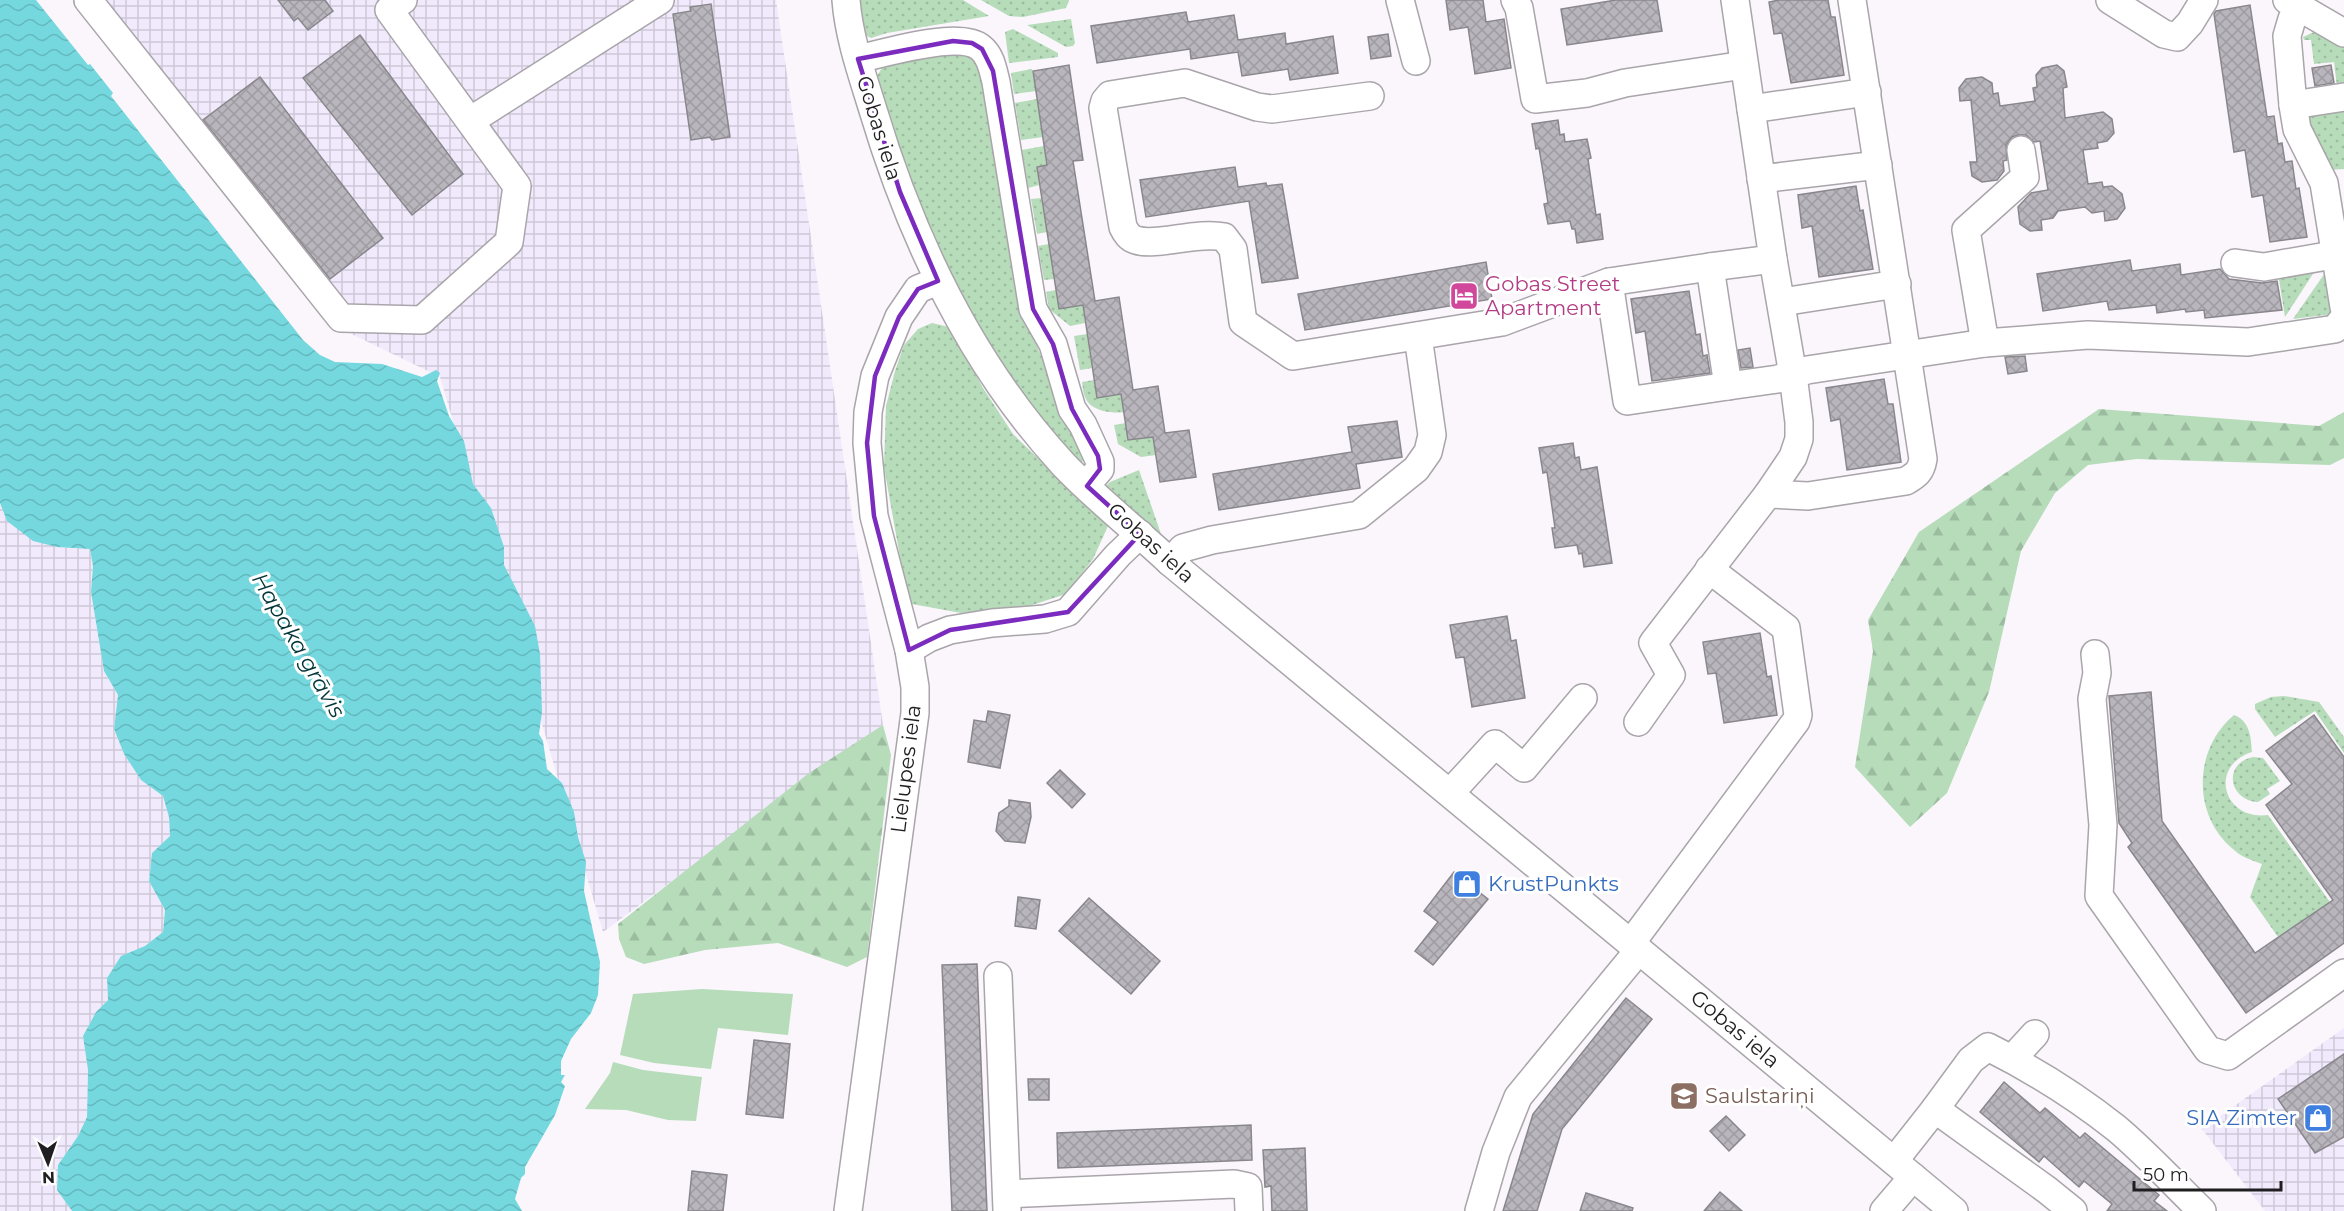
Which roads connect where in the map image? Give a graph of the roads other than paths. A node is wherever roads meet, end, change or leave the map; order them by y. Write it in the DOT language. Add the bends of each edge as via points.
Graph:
graph roads {
  1 [pos="88,0"];
  2 [pos="404,0"];
  3 [pos="660,0"];
  4 [pos="846,0"];
  5 [pos="1400,0"];
  6 [pos="1515,0"];
  7 [pos="1735,0"];
  8 [pos="1852,0"];
  9 [pos="2110,0"];
  10 [pos="2204,0"];
  11 [pos="2293,4"];
  12 [pos="2344,33"];
  13 [pos="858,59"];
  14 [pos="1416,61"];
  15 [pos="1744,65"];
  16 [pos="1867,92"];
  17 [pos="1370,96"];
  18 [pos="2344,97"];
  19 [pos="2294,105"];
  20 [pos="1751,109"];
  21 [pos="470,121"];
  22 [pos="2021,150"];
  23 [pos="1878,165"];
  24 [pos="1761,179"];
  25 [pos="2340,254"];
  26 [pos="1773,259"];
  27 [pos="2235,263"];
  28 [pos="1710,267"];
  29 [pos="938,281"];
  30 [pos="1609,282"];
  31 [pos="1897,284"];
  32 [pos="1782,302"];
  33 [pos="2344,307"];
  34 [pos="2344,318"];
  35 [pos="1418,336"];
  36 [pos="1985,343"];
  37 [pos="1907,356"];
  38 [pos="1793,375"];
  39 [pos="1728,386"];
  40 [pos="1086,485"];
  41 [pos="1768,494"];
  42 [pos="1140,534"];
  43 [pos="1170,562"];
  44 [pos="1709,569"];
  45 [pos="909,650"];
  46 [pos="2095,654"];
  47 [pos="1583,699"];
  48 [pos="1638,722"];
  49 [pos="1450,793"];
  50 [pos="1635,947"];
  51 [pos="2344,973"];
  52 [pos="998,976"];
  53 [pos="2036,1034"];
  54 [pos="2012,1059"];
  55 [pos="1935,1109"];
  56 [pos="1903,1169"];
  57 [pos="1007,1202"];
  58 [pos="848,1211"];
  59 [pos="1249,1211"];
  60 [pos="1479,1211"];
  61 [pos="1884,1211"];
  62 [pos="1954,1211"];
  63 [pos="2073,1211"];
  64 [pos="2202,1211"];
  1 -- 21 [label="street" via="340,318 422,320 509,242 517,186"];
  2 -- 21 [label="street" via="389,9"];
  3 -- 21 [label="street"];
  4 -- 13 [label="street, Gobas iela"];
  5 -- 14 [label="street"];
  6 -- 15 [label="street" via="1535,99"];
  7 -- 15 [label="street"];
  8 -- 16 [label="street"];
  9 -- 10 [label="street" via="2164,34 2177,37"];
  11 -- 12 [label="street"];
  11 -- 19 [label="street" via="2287,36"];
  13 -- 29 [label="street, Gobas iela" via="900,192"];
  13 -- 40 [label="street" via="953,41 972,43 990,59 1033,309 1053,344 1072,409 1100,462 1100,469"];
  15 -- 20 [label="street"];
  16 -- 20 [label="street"];
  16 -- 23 [label="street"];
  17 -- 35 [label="street" via="1272,109 1185,82 1110,95 1103,108 1123,227 1137,241 1209,234 1224,237 1233,249 1243,322 1293,356"];
  18 -- 19 [label="street"];
  19 -- 25 [label="street" via="2297,129 2324,183"];
  20 -- 24 [label="street"];
  22 -- 36 [label="street" via="2025,177 1966,230"];
  23 -- 24 [label="street"];
  23 -- 31 [label="street"];
  24 -- 26 [label="street"];
  25 -- 27 [label="street" via="2264,267"];
  25 -- 33 [label="street"];
  26 -- 28 [label="street"];
  26 -- 32 [label="street"];
  28 -- 30 [label="street"];
  28 -- 39 [label="street"];
  29 -- 40 [label="street, Gobas iela" via="1014,405"];
  29 -- 45 [label="street, Lielupes iela" via="918,289 899,317 874,376 868,412 867,461 874,516"];
  30 -- 35 [label="street" via="1502,322"];
  30 -- 39 [label="street" via="1627,401"];
  31 -- 32 [label="street"];
  31 -- 37 [label="street"];
  32 -- 38 [label="street"];
  34 -- 36 [label="street" via="2335,330 2248,342 2088,335"];
  35 -- 43 [label="street" via="1432,435 1428,453 1416,469 1359,515 1212,540 1183,548"];
  36 -- 37 [label="street"];
  37 -- 38 [label="street"];
  37 -- 41 [label="street" via="1923,459 1917,475 1906,481 1808,496"];
  38 -- 39 [label="street"];
  38 -- 41 [label="street" via="1798,439 1793,457"];
  40 -- 42 [label="street, Gobas iela"];
  41 -- 44 [label="street"];
  42 -- 43 [label="street, Gobas iela"];
  42 -- 45 [label="street" via="1068,612 1045,619 950,630"];
  43 -- 49 [label="street, Gobas iela"];
  44 -- 48 [label="street" via="1653,643 1671,675"];
  44 -- 50 [label="street" via="1786,628 1798,715"];
  45 -- 58 [label="street, Lielupes iela" via="915,713"];
  46 -- 51 [label="street" via="2097,673 2092,699 2103,825 2099,896 2208,1050 2228,1056"];
  47 -- 49 [label="street" via="1524,768 1495,744"];
  49 -- 50 [label="street, Gobas iela"];
  50 -- 56 [label="street, Gobas iela"];
  50 -- 60 [label="street" via="1518,1097 1496,1152"];
  52 -- 57 [label="street"];
  53 -- 54 [label="street"];
  54 -- 55 [label="street" via="1988,1047 1971,1060"];
  54 -- 64 [label="street" via="2116,1129"];
  55 -- 56 [label="street"];
  55 -- 63 [label="street"];
  56 -- 61 [label="street"];
  56 -- 62 [label="street, Gobas iela"];
  57 -- 59 [label="street" via="1234,1184 1248,1187"];
}
